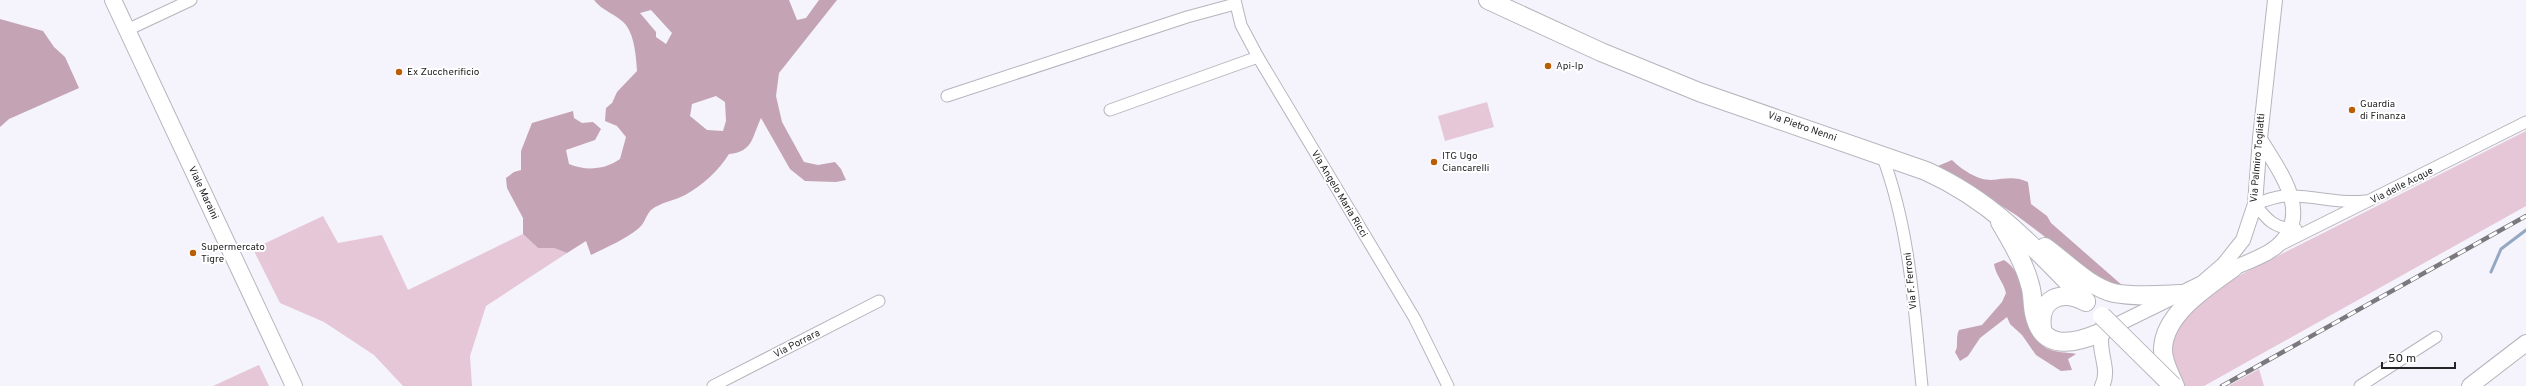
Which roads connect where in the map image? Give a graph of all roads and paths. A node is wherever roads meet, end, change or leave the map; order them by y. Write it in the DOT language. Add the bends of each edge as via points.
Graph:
graph roads {
  1 [pos="113,0"];
  2 [pos="191,0"];
  3 [pos="1488,0"];
  4 [pos="2275,0"];
  5 [pos="1236,2"];
  6 [pos="127,30"];
  7 [pos="1258,57"];
  8 [pos="947,96"];
  9 [pos="1110,110"];
  10 [pos="2526,122"];
  11 [pos="2260,138"];
  12 [pos="1882,155"];
  13 [pos="1910,165"];
  14 [pos="1891,178"];
  15 [pos="2292,196"];
  16 [pos="2374,200"];
  17 [pos="2255,204"];
  18 [pos="1994,211"];
  19 [pos="2315,228"];
  20 [pos="2289,229"];
  21 [pos="2020,232"];
  22 [pos="2276,247"];
  23 [pos="2233,268"];
  24 [pos="2202,283"];
  25 [pos="2179,294"];
  26 [pos="879,301"];
  27 [pos="2086,301"];
  28 [pos="2102,324"];
  29 [pos="2042,331"];
  30 [pos="2436,337"];
  31 [pos="2526,344"];
  32 [pos="294,386"];
  33 [pos="713,386"];
  34 [pos="1448,386"];
  35 [pos="1922,386"];
  36 [pos="2102,386"];
  37 [pos="2174,386"];
  38 [pos="2360,386"];
  39 [pos="2470,386"];
  1 -- 6 [label="main road, Viale Maraini"];
  2 -- 6 [label="street"];
  3 -- 12 [label="main road, Via Pietro Nenni" via="1601,52 1699,92"];
  4 -- 11 [label="street, Via Palmiro Togliatti"];
  5 -- 7 [label="street, Via Angelo Maria Ricci" via="1240,25"];
  5 -- 8 [label="street"];
  6 -- 32 [label="main road, Viale Maraini"];
  7 -- 9 [label="street"];
  7 -- 34 [label="street, Via Angelo Maria Ricci" via="1415,318"];
  10 -- 16 [label="street, Via delle Acque"];
  11 -- 15 [label="street"];
  11 -- 17 [label="street, Via Palmiro Togliatti"];
  12 -- 13 [label="main road, Via Pietro Nenni"];
  12 -- 14 [label="street, Via F. Ferroni"];
  13 -- 14 [label="street" via="1901,168"];
  13 -- 18 [label="main road, Via Pietro Nenni" via="1950,182"];
  14 -- 35 [label="street, Via F. Ferroni" via="1908,251"];
  15 -- 16 [label="street" via="2335,202"];
  15 -- 17 [label="street" via="2275,197"];
  15 -- 20 [label="street" via="2293,219"];
  16 -- 19 [label="street, Via delle Acque"];
  17 -- 20 [label="street" via="2273,225"];
  17 -- 24 [label="street, Via Palmiro Togliatti" via="2243,240 2224,264"];
  18 -- 21 [label="main road, Via Pietro Nenni"];
  18 -- 29 [label="main road" via="2024,266 2031,287 2034,313"];
  19 -- 20 [label="street"];
  19 -- 22 [label="street, Via delle Acque"];
  20 -- 22 [label="street"];
  21 -- 25 [label="main road" via="2103,288 2126,294"];
  21 -- 27 [label="main road, Via Pietro Nenni"];
  22 -- 23 [label="street"];
  23 -- 24 [label="street"];
  23 -- 37 [label="main road" via="2204,289 2184,309 2166,334 2164,361"];
  24 -- 25 [label="street, Via Palmiro Togliatti"];
  25 -- 28 [label="street, Via Palmiro Togliatti"];
  26 -- 33 [label="street, Via Porrara"];
  27 -- 28 [label="main road"];
  27 -- 29 [label="main road" via="2064,296 2048,302 2041,314"];
  28 -- 29 [label="main road" via="2067,343 2052,340"];
  28 -- 36 [label="street" via="2100,348 2106,371"];
  28 -- 37 [label="main road, bridge"];
  30 -- 38 [label="street"];
  31 -- 39 [label="main road"];
}
